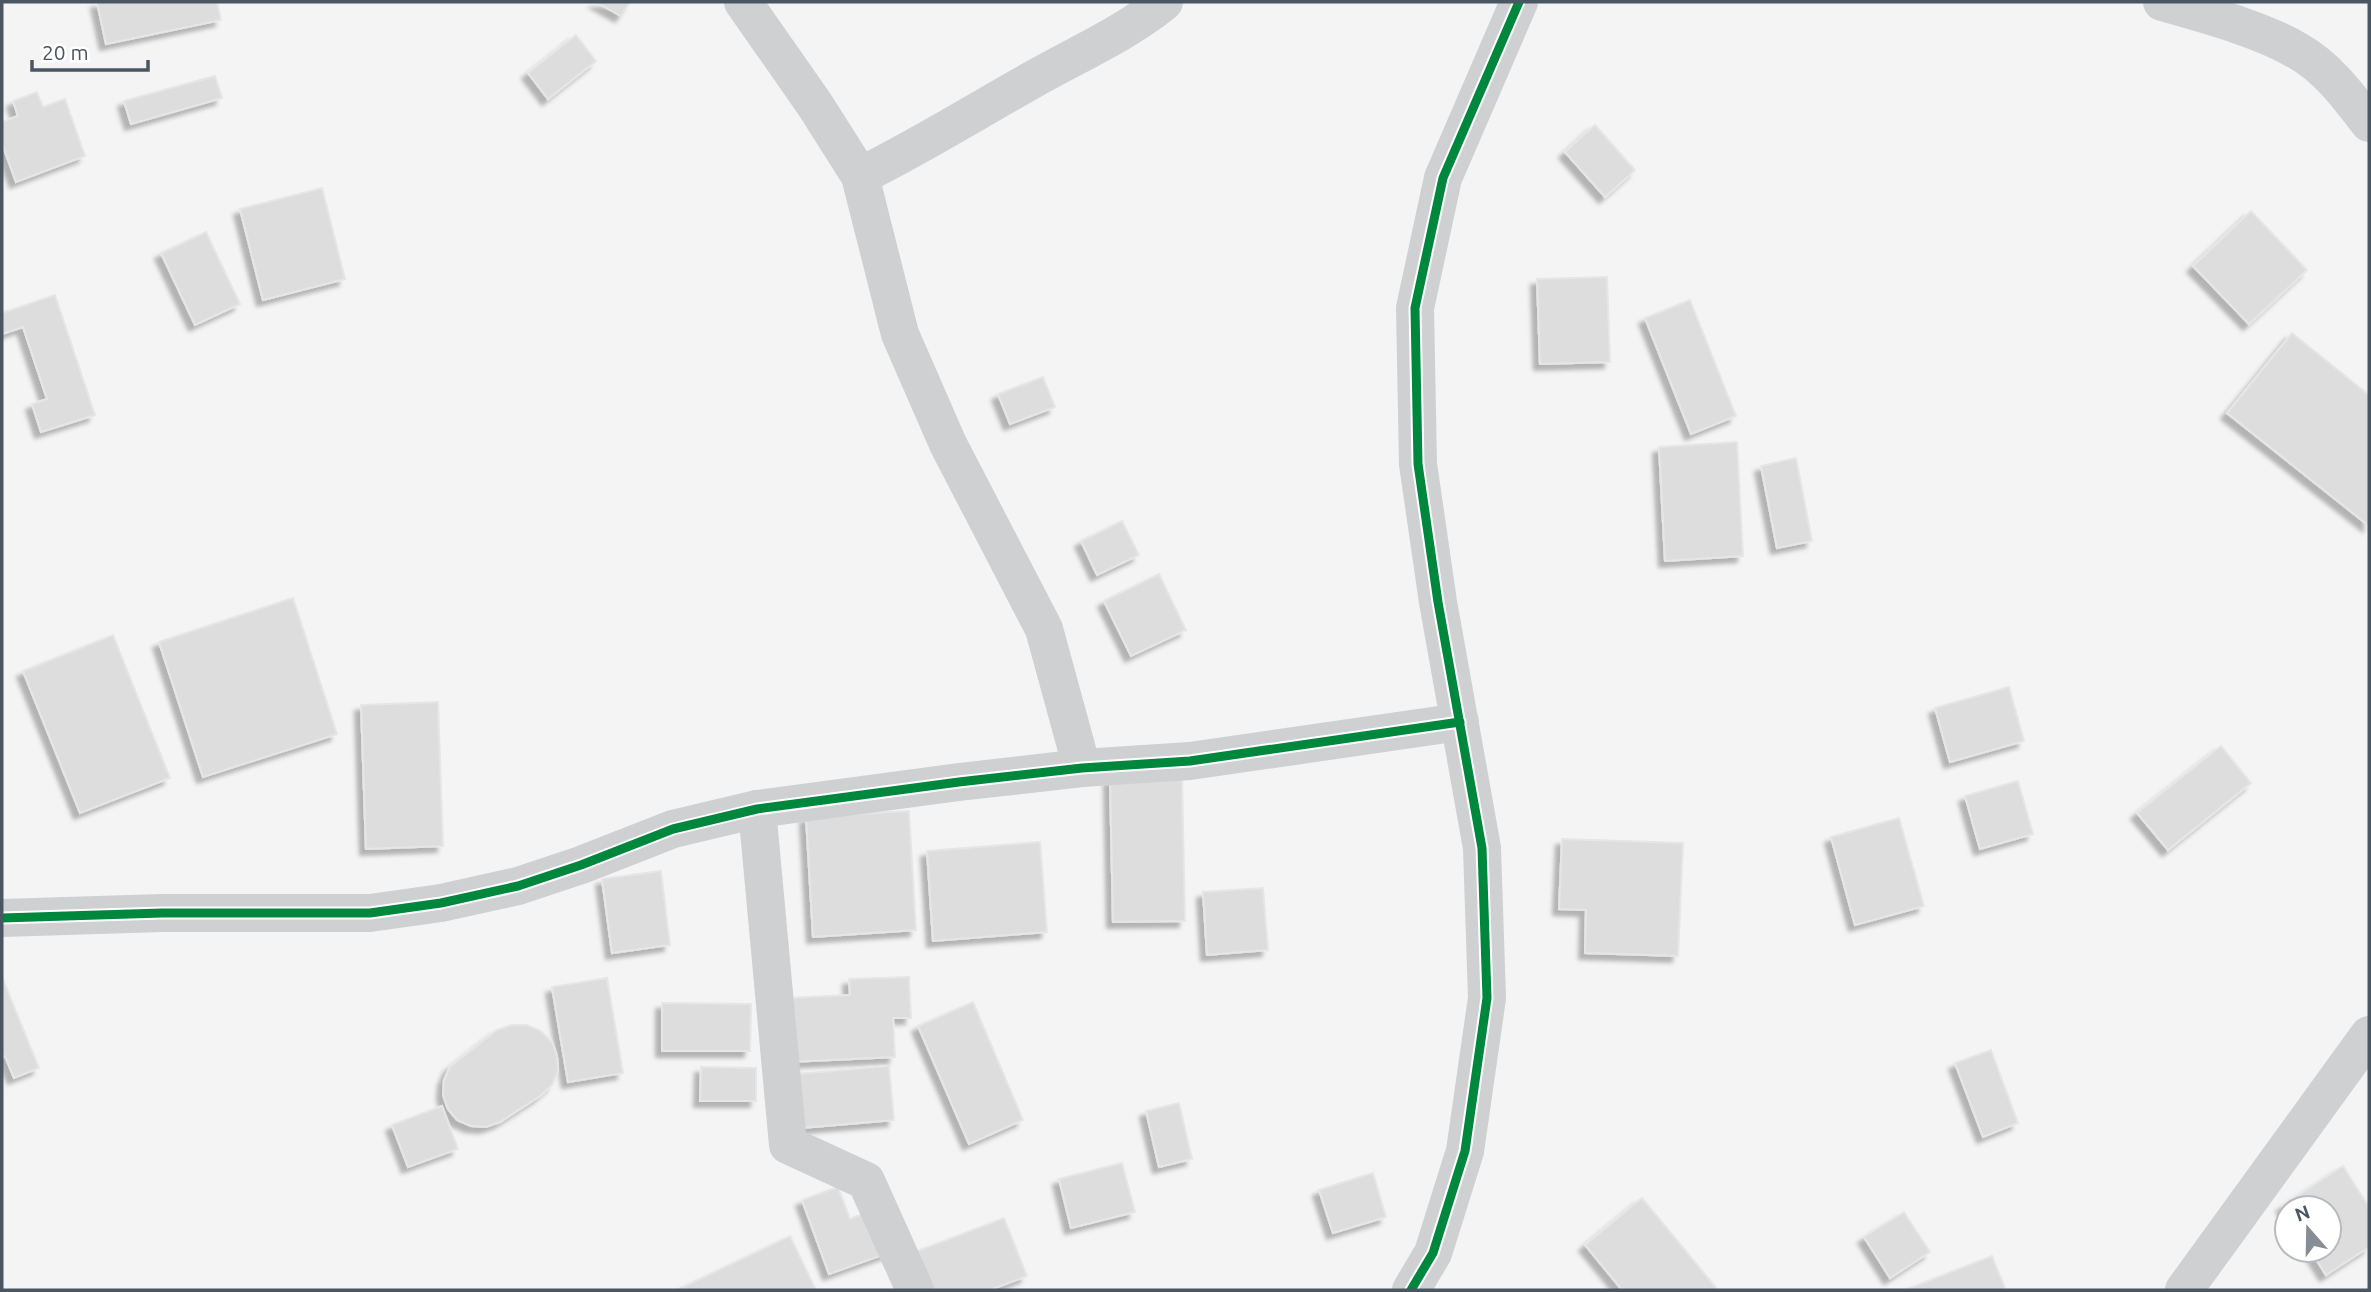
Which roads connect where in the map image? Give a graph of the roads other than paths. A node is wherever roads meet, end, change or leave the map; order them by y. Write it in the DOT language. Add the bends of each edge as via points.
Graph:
graph roads {
  1 [pos="743,2"];
  2 [pos="1164,2"];
  3 [pos="1518,2"];
  4 [pos="2162,2"];
  5 [pos="2369,123"];
  6 [pos="860,176"];
  7 [pos="1460,722"];
  8 [pos="1082,768"];
  9 [pos="757,809"];
  10 [pos="2,918"];
  11 [pos="2369,1035"];
  12 [pos="915,1290"];
  13 [pos="1411,1290"];
  14 [pos="2184,1290"];
  1 -- 6 [label="street"];
  2 -- 6 [label="street" via="1144,18"];
  3 -- 7 [label="street" via="1443,178 1415,308 1418,464"];
  4 -- 5 [label="street" via="2220,19 2299,51 2333,78"];
  6 -- 8 [label="street" via="900,334 948,444 1044,629"];
  7 -- 8 [label="street" via="1190,761"];
  7 -- 13 [label="street" via="1482,848 1488,998 1465,1151 1433,1253"];
  8 -- 9 [label="street"];
  9 -- 10 [label="street" via="673,829 517,886 429,905 370,913"];
  9 -- 12 [label="street" via="788,1145 866,1181"];
  11 -- 14 [label="street"];
}
